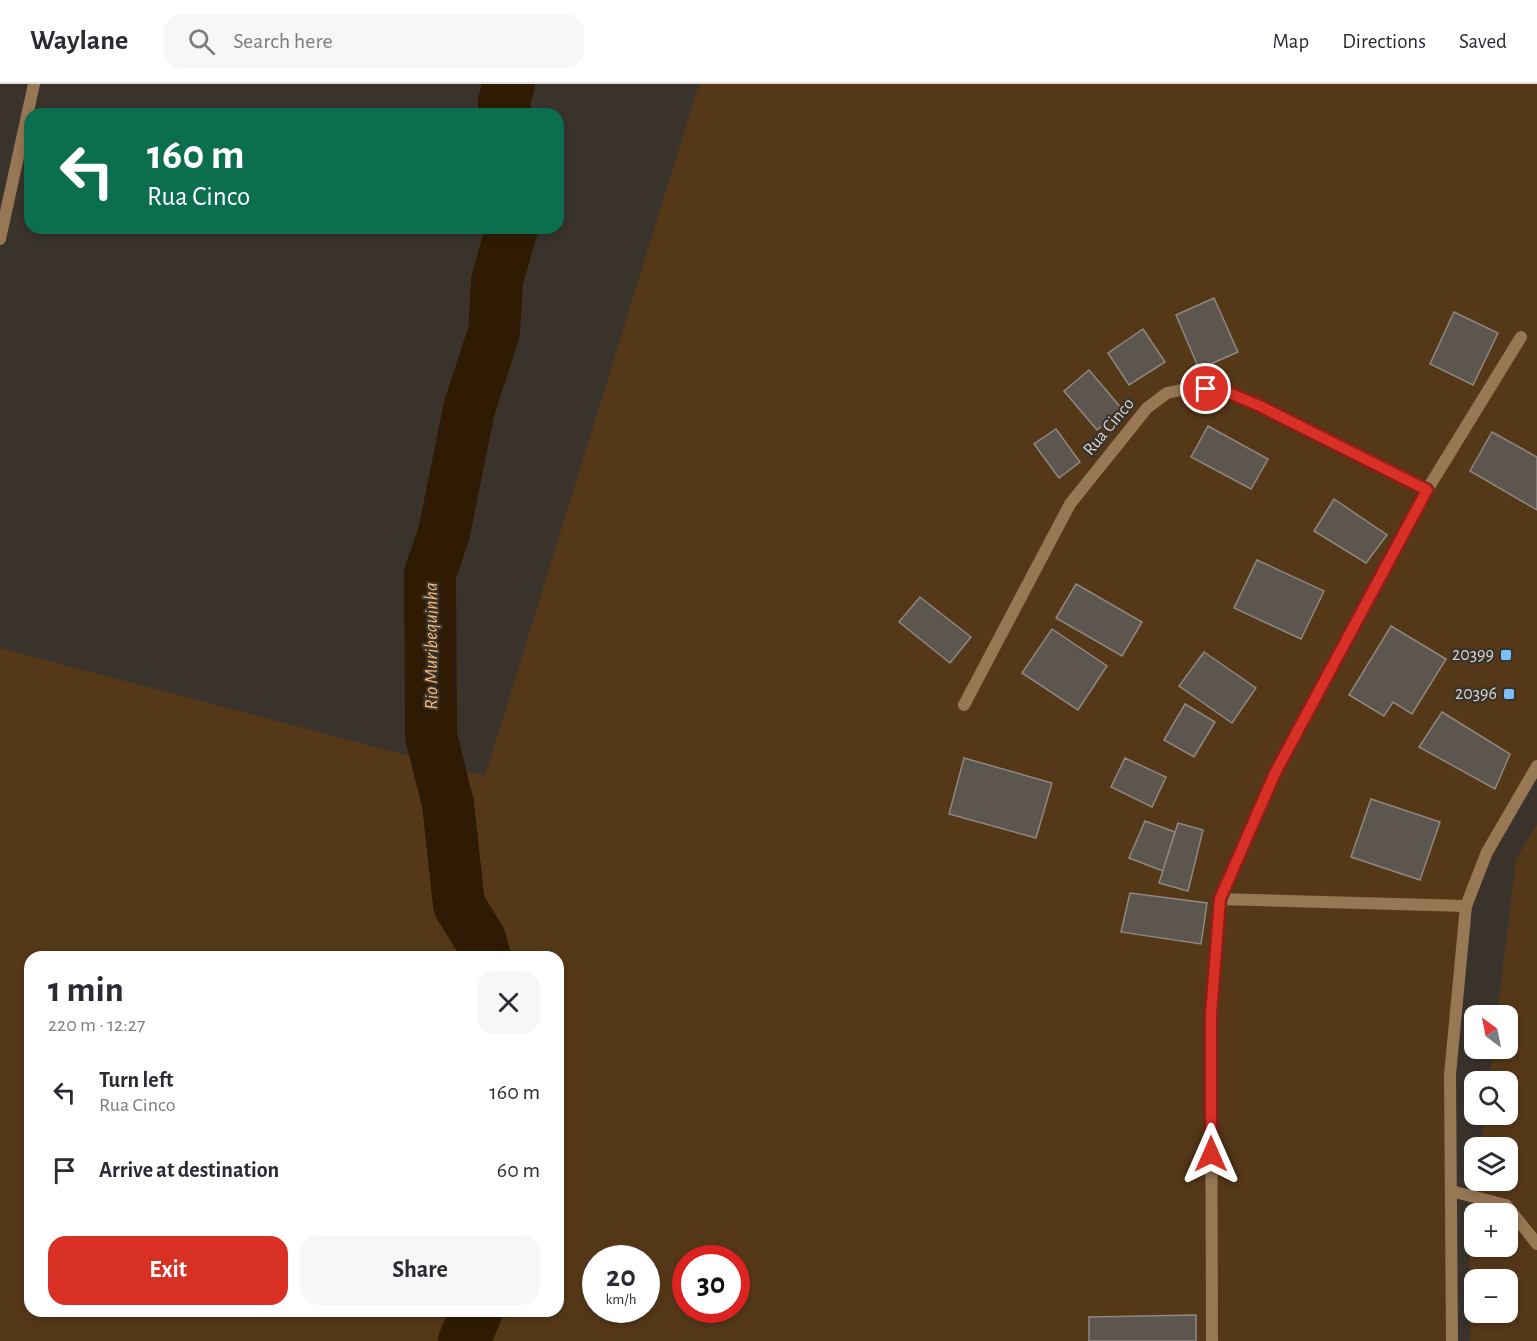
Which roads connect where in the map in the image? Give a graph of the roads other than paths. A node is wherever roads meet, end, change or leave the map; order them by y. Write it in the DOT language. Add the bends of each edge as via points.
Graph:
graph roads {
  1 [pos="34,84"];
  2 [pos="29,108"];
  3 [pos="24,130"];
  4 [pos="0,239"];
  5 [pos="1521,337"];
  6 [pos="1427,490"];
  7 [pos="964,705"];
  8 [pos="1537,766"];
  9 [pos="1220,899"];
  10 [pos="1466,906"];
  11 [pos="1451,1191"];
  12 [pos="1537,1244"];
  13 [pos="1212,1341"];
  14 [pos="1452,1341"];
  1 -- 2 [label="street"];
  3 -- 4 [label="street"];
  5 -- 6 [label="street"];
  6 -- 7 [label="street, Rua Cinco" via="1222,390 1191,387 1167,393 1147,408 1070,504"];
  6 -- 9 [label="street" via="1275,773"];
  8 -- 10 [label="street" via="1487,852"];
  9 -- 10 [label="street"];
  9 -- 13 [label="street" via="1211,1014"];
  10 -- 11 [label="street" via="1450,1075"];
  11 -- 12 [label="street" via="1506,1205"];
  11 -- 14 [label="street"];
}
